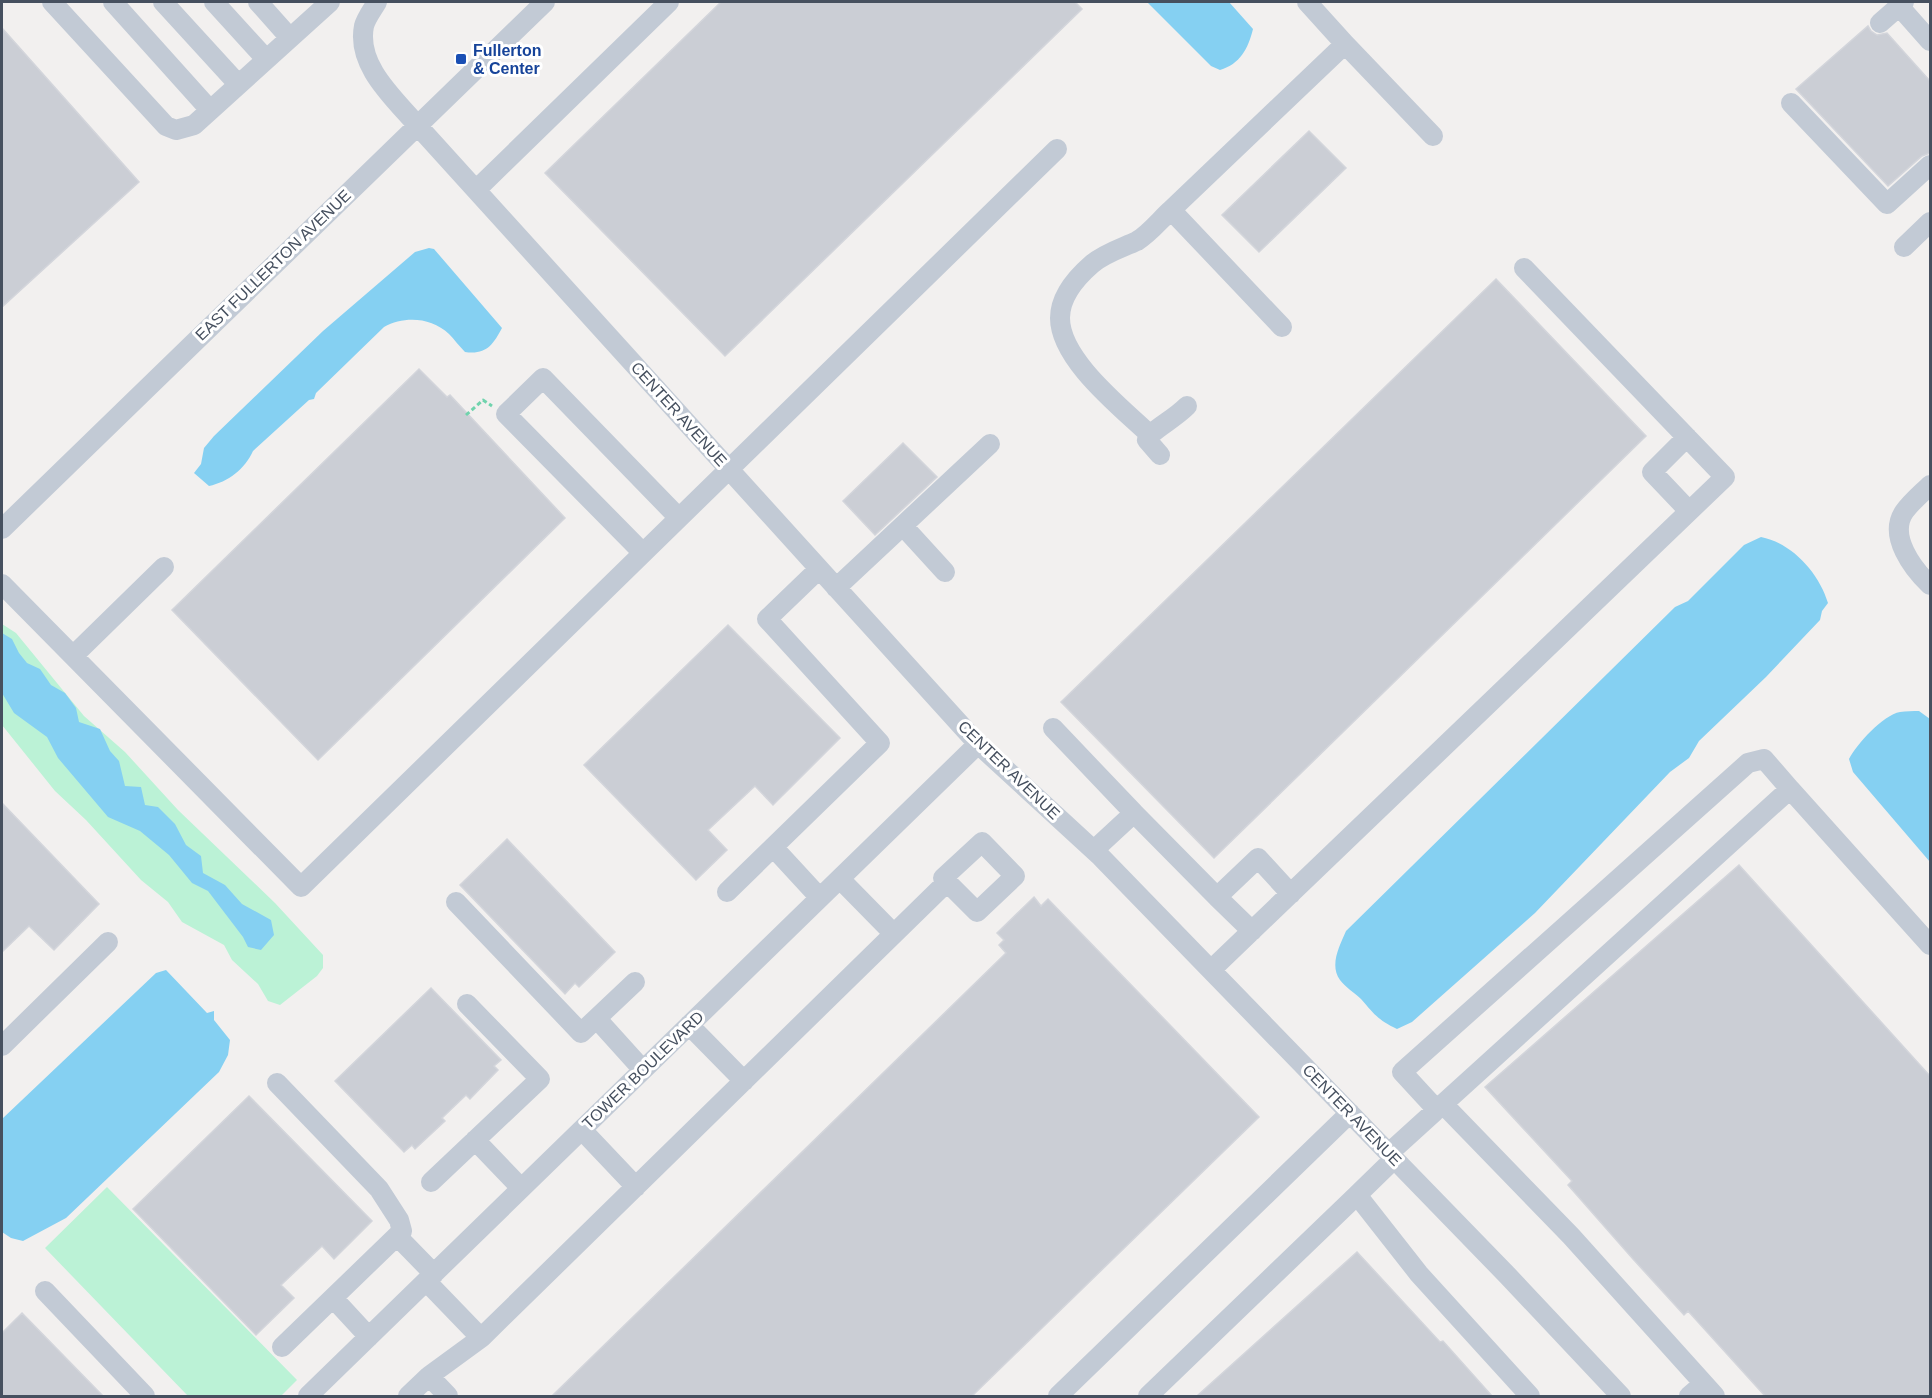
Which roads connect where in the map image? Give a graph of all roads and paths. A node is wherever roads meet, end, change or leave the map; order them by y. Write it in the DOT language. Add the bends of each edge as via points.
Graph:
graph roads {
  1 [pos="52,2"];
  2 [pos="113,2"];
  3 [pos="164,2"];
  4 [pos="214,2"];
  5 [pos="258,2"];
  6 [pos="544,2"];
  7 [pos="669,2"];
  8 [pos="1307,2"];
  9 [pos="372,3"];
  10 [pos="1902,4"];
  11 [pos="320,5"];
  12 [pos="1880,23"];
  13 [pos="290,38"];
  14 [pos="1930,41"];
  15 [pos="1345,44"];
  16 [pos="266,59"];
  17 [pos="238,84"];
  18 [pos="1791,103"];
  19 [pos="210,110"];
  20 [pos="417,125"];
  21 [pos="1433,136"];
  22 [pos="1057,149"];
  23 [pos="1930,165"];
  24 [pos="476,190"];
  25 [pos="1171,210"];
  26 [pos="1930,222"];
  27 [pos="1904,247"];
  28 [pos="1524,268"];
  29 [pos="1281,327"];
  30 [pos="1187,406"];
  31 [pos="506,414"];
  32 [pos="466,415"];
  33 [pos="1150,435"];
  34 [pos="1687,437"];
  35 [pos="990,444"];
  36 [pos="1160,455"];
  37 [pos="729,470"];
  38 [pos="1930,485"];
  39 [pos="1689,511"];
  40 [pos="679,518"];
  41 [pos="903,526"];
  42 [pos="2,529"];
  43 [pos="643,553"];
  44 [pos="164,567"];
  45 [pos="819,569"];
  46 [pos="945,572"];
  47 [pos="2,584"];
  48 [pos="1930,585"];
  49 [pos="836,588"];
  50 [pos="73,656"];
  51 [pos="1053,728"];
  52 [pos="978,744"];
  53 [pos="1790,789"];
  54 [pos="1134,813"];
  55 [pos="773,847"];
  56 [pos="1094,850"];
  57 [pos="840,879"];
  58 [pos="947,882"];
  59 [pos="727,892"];
  60 [pos="1291,894"];
  61 [pos="1217,897"];
  62 [pos="820,898"];
  63 [pos="456,902"];
  64 [pos="1252,931"];
  65 [pos="894,933"];
  66 [pos="108,942"];
  67 [pos="1930,945"];
  68 [pos="1211,970"];
  69 [pos="635,982"];
  70 [pos="467,1004"];
  71 [pos="597,1019"];
  72 [pos="689,1025"];
  73 [pos="2,1046"];
  74 [pos="644,1070"];
  75 [pos="744,1081"];
  76 [pos="277,1083"];
  77 [pos="1440,1107"];
  78 [pos="1350,1113"];
  79 [pos="582,1130"];
  80 [pos="475,1140"];
  81 [pos="1391,1156"];
  82 [pos="431,1182"];
  83 [pos="636,1187"];
  84 [pos="521,1188"];
  85 [pos="1357,1195"];
  86 [pos="397,1236"];
  87 [pos="430,1278"];
  88 [pos="45,1291"];
  89 [pos="333,1298"];
  90 [pos="369,1337"];
  91 [pos="482,1338"];
  92 [pos="282,1347"];
  93 [pos="429,1376"];
  94 [pos="1703,1392"];
  95 [pos="314,1395"];
  96 [pos="145,1396"];
  97 [pos="408,1396"];
  98 [pos="448,1396"];
  99 [pos="1058,1396"];
  100 [pos="1148,1396"];
  101 [pos="1530,1396"];
  102 [pos="1621,1396"];
  1 -- 19 [label="street" via="166,126 176,130 194,124"];
  2 -- 19 [label="street"];
  3 -- 17 [label="street"];
  4 -- 16 [label="street"];
  5 -- 13 [label="street"];
  6 -- 20 [label="street, EAST FULLERTON AVENUE"];
  7 -- 24 [label="street"];
  8 -- 15 [label="street"];
  9 -- 20 [label="street, CENTER AVENUE" via="364,26 365,51 377,78"];
  10 -- 12 [label="street"];
  10 -- 14 [label="street"];
  11 -- 13 [label="street"];
  13 -- 16 [label="street"];
  15 -- 21 [label="street"];
  15 -- 25 [label="street"];
  16 -- 17 [label="street"];
  17 -- 19 [label="street"];
  18 -- 23 [label="street" via="1887,204"];
  20 -- 24 [label="street, CENTER AVENUE"];
  20 -- 42 [label="street, EAST FULLERTON AVENUE"];
  22 -- 37 [label="street"];
  24 -- 37 [label="street, CENTER AVENUE"];
  25 -- 29 [label="street"];
  25 -- 33 [label="street" via="1140,239 1093,264 1073,284 1060,317 1063,334 1077,360"];
  26 -- 27 [label="street"];
  28 -- 34 [label="street"];
  30 -- 33 [label="street"];
  31 -- 32 [label="path" via="483,400"];
  31 -- 40 [label="street" via="543,378"];
  31 -- 43 [label="street"];
  33 -- 36 [label="street" via="1147,440"];
  34 -- 39 [label="street" via="1652,472"];
  34 -- 39 [label="street" via="1725,477"];
  35 -- 41 [label="street"];
  37 -- 40 [label="street"];
  37 -- 45 [label="street, CENTER AVENUE"];
  38 -- 48 [label="street" via="1903,514 1900,528 1909,562"];
  39 -- 60 [label="street"];
  40 -- 43 [label="street"];
  41 -- 46 [label="street"];
  41 -- 49 [label="street"];
  43 -- 50 [label="street" via="301,887"];
  44 -- 50 [label="street"];
  45 -- 49 [label="street, CENTER AVENUE"];
  45 -- 55 [label="street" via="767,619 880,743"];
  47 -- 50 [label="street"];
  49 -- 52 [label="street, CENTER AVENUE"];
  51 -- 54 [label="street"];
  52 -- 56 [label="street, CENTER AVENUE"];
  52 -- 57 [label="street, TOWER BOULEVARD"];
  53 -- 67 [label="street"];
  53 -- 77 [label="street"];
  53 -- 77 [label="street" via="1764,759 1748,763 1402,1072"];
  54 -- 56 [label="street"];
  54 -- 61 [label="street"];
  55 -- 59 [label="street"];
  55 -- 62 [label="street"];
  56 -- 68 [label="street, CENTER AVENUE"];
  57 -- 62 [label="street, TOWER BOULEVARD"];
  57 -- 65 [label="street"];
  58 -- 65 [label="street"];
  60 -- 61 [label="street" via="1258,858"];
  60 -- 64 [label="street"];
  61 -- 64 [label="street"];
  62 -- 72 [label="street, TOWER BOULEVARD"];
  63 -- 71 [label="street" via="581,1033"];
  64 -- 68 [label="street"];
  65 -- 75 [label="street"];
  66 -- 73 [label="street"];
  68 -- 78 [label="street, CENTER AVENUE"];
  69 -- 71 [label="street"];
  70 -- 80 [label="street" via="540,1079"];
  71 -- 74 [label="street"];
  72 -- 74 [label="street, TOWER BOULEVARD"];
  72 -- 75 [label="street"];
  74 -- 79 [label="street, TOWER BOULEVARD"];
  75 -- 83 [label="street"];
  76 -- 86 [label="street" via="379,1189 399,1220 402,1232"];
  77 -- 81 [label="street"];
  77 -- 94 [label="street" via="1571,1236"];
  78 -- 81 [label="street, CENTER AVENUE"];
  78 -- 99 [label="street"];
  79 -- 83 [label="street"];
  79 -- 84 [label="street, TOWER BOULEVARD"];
  80 -- 82 [label="street"];
  80 -- 84 [label="street"];
  81 -- 85 [label="street"];
  81 -- 102 [label="street, CENTER AVENUE"];
  83 -- 91 [label="street"];
  84 -- 87 [label="street, TOWER BOULEVARD"];
  85 -- 100 [label="street"];
  85 -- 101 [label="street" via="1419,1274"];
  86 -- 87 [label="street"];
  86 -- 89 [label="street"];
  87 -- 90 [label="street, TOWER BOULEVARD"];
  87 -- 91 [label="street"];
  88 -- 96 [label="street"];
  89 -- 90 [label="street"];
  89 -- 92 [label="street"];
  90 -- 95 [label="street, TOWER BOULEVARD"];
  91 -- 93 [label="street"];
  93 -- 97 [label="street"];
  93 -- 98 [label="street"];
}
